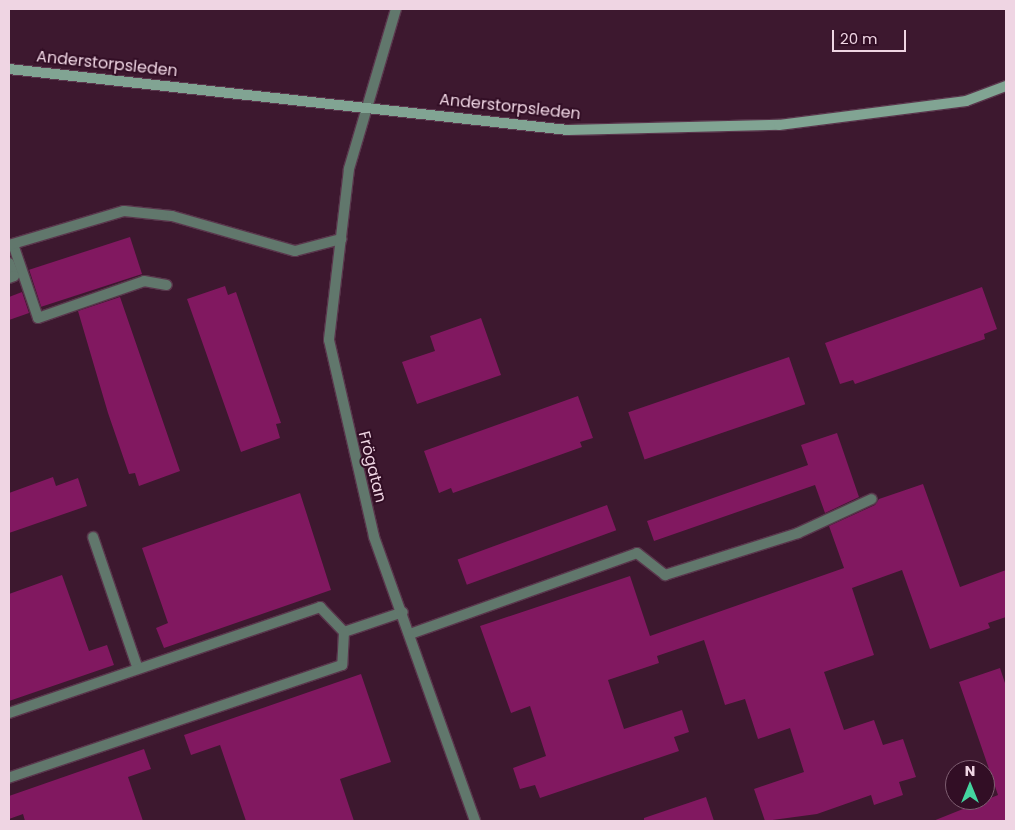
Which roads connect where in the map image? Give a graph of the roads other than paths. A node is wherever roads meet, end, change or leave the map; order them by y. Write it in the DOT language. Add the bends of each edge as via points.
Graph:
graph roads {
  1 [pos="396,9"];
  2 [pos="9,68"];
  3 [pos="1006,86"];
  4 [pos="365,107"];
  5 [pos="340,238"];
  6 [pos="11,245"];
  7 [pos="9,263"];
  8 [pos="9,278"];
  9 [pos="167,285"];
  10 [pos="872,499"];
  11 [pos="93,537"];
  12 [pos="403,612"];
  13 [pos="344,632"];
  14 [pos="410,634"];
  15 [pos="138,669"];
  16 [pos="9,713"];
  17 [pos="9,778"];
  18 [pos="475,821"];
  1 -- 4 [label="street, Frögatan"];
  2 -- 4 [label="main road, Anderstorpsleden"];
  3 -- 4 [label="main road, Anderstorpsleden" via="966,101 779,125 568,130"];
  4 -- 5 [label="street, Frögatan" via="348,169"];
  5 -- 6 [label="street" via="295,251 172,216 124,211"];
  5 -- 12 [label="street, Frögatan" via="329,340 374,537"];
  6 -- 9 [label="street" via="38,318 144,281"];
  7 -- 8 [label="street" via="14,276"];
  10 -- 14 [label="street" via="798,533 665,574 637,553"];
  11 -- 15 [label="street"];
  12 -- 13 [label="street"];
  12 -- 14 [label="street, Frögatan"];
  13 -- 15 [label="street" via="320,607"];
  13 -- 17 [label="street" via="342,666"];
  14 -- 18 [label="street, Frögatan"];
  15 -- 16 [label="street"];
}
